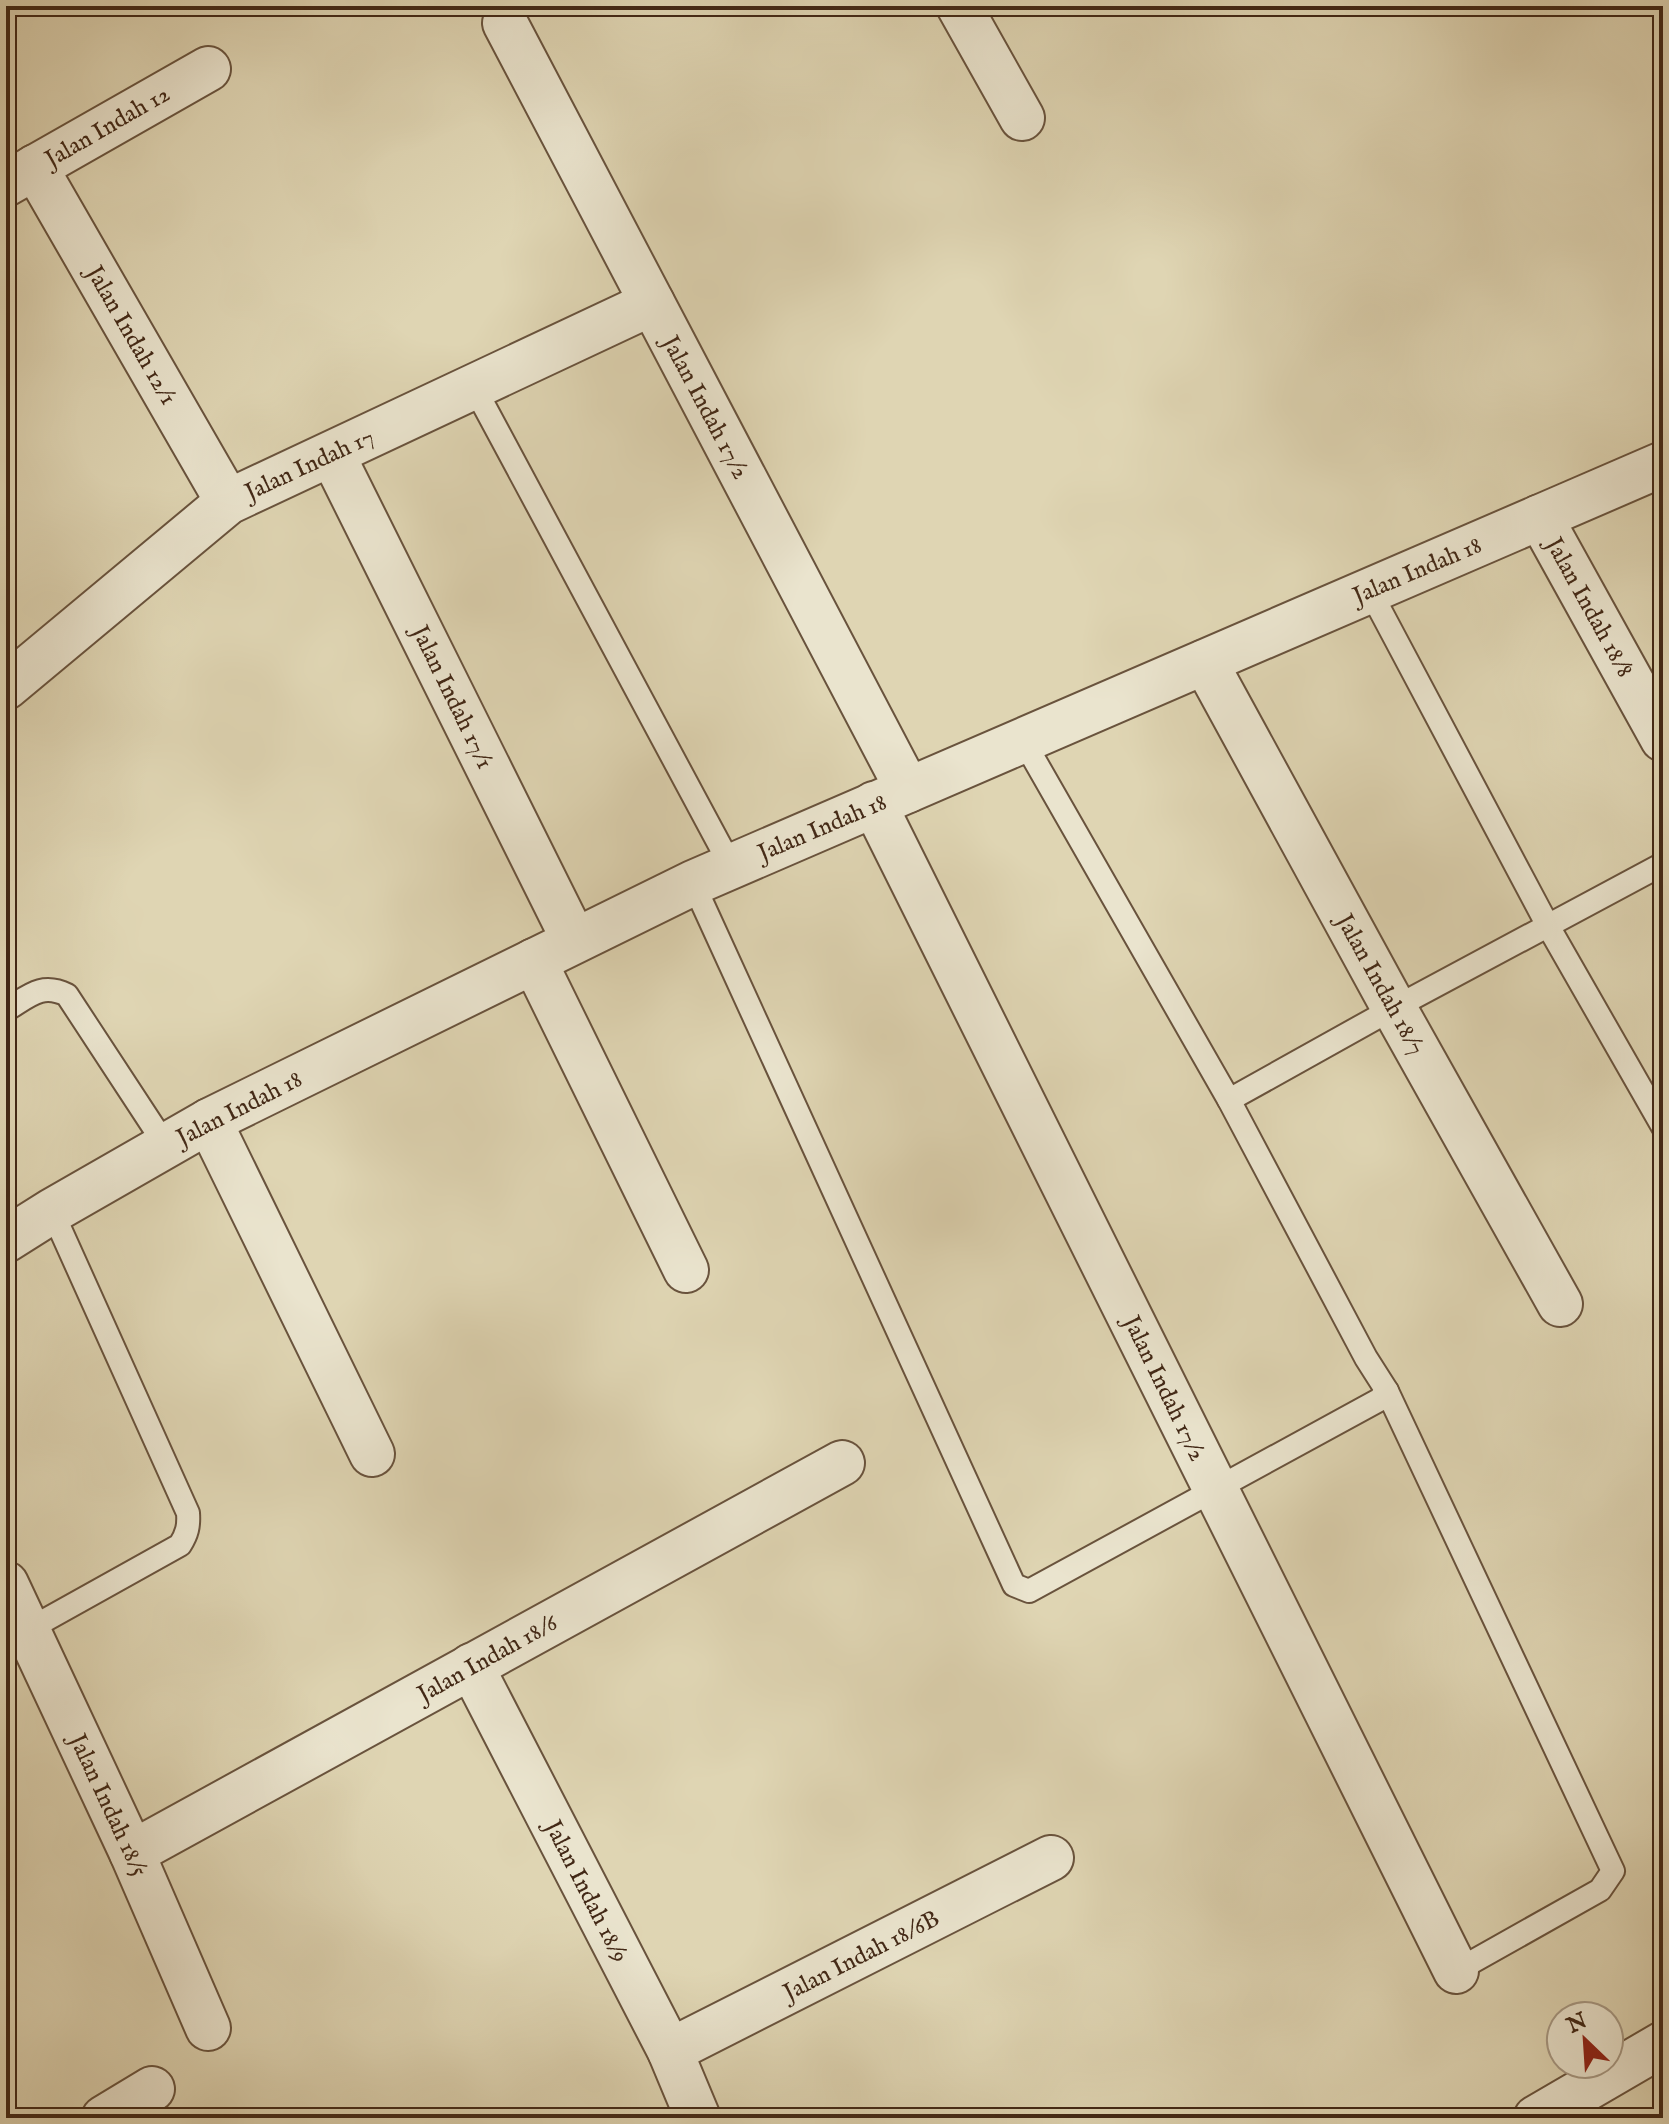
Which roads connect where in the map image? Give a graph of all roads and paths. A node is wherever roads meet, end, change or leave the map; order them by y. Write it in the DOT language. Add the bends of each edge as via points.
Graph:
graph roads {
  1 [pos="959,6"];
  2 [pos="505,23"];
  3 [pos="208,69"];
  4 [pos="1022,118"];
  5 [pos="21,175"];
  6 [pos="652,303"];
  7 [pos="474,387"];
  8 [pos="332,454"];
  9 [pos="1663,464"];
  10 [pos="228,502"];
  11 [pos="1540,517"];
  12 [pos="1370,591"];
  13 [pos="1205,662"];
  14 [pos="6,687"];
  15 [pos="1663,739"];
  16 [pos="1023,740"];
  17 [pos="891,797"];
  18 [pos="1663,864"];
  19 [pos="712,875"];
  20 [pos="1548,926"];
  21 [pos="574,940"];
  22 [pos="534,961"];
  23 [pos="1394,1008"];
  24 [pos="6,1010"];
  25 [pos="1229,1100"];
  26 [pos="209,1121"];
  27 [pos="1663,1127"];
  28 [pos="166,1146"];
  29 [pos="52,1211"];
  30 [pos="6,1240"];
  31 [pos="686,1270"];
  32 [pos="1560,1304"];
  33 [pos="1387,1391"];
  34 [pos="372,1454"];
  35 [pos="842,1463"];
  36 [pos="1216,1489"];
  37 [pos="6,1584"];
  38 [pos="16,1636"];
  39 [pos="471,1666"];
  40 [pos="132,1853"];
  41 [pos="1051,1858"];
  42 [pos="1456,1971"];
  43 [pos="208,2028"];
  44 [pos="1663,2044"];
  45 [pos="670,2051"];
  46 [pos="152,2089"];
  47 [pos="104,2118"];
  48 [pos="698,2118"];
  49 [pos="1536,2118"];
  1 -- 4 [label="street"];
  2 -- 6 [label="street, Jalan Indah 17/2"];
  3 -- 5 [label="street, Jalan Indah 12"];
  5 -- 10 [label="street, Jalan Indah 12/1"];
  6 -- 7 [label="street, Jalan Indah 17"];
  6 -- 17 [label="street, Jalan Indah 17/2"];
  7 -- 8 [label="street, Jalan Indah 17"];
  7 -- 19 [label="lane"];
  8 -- 10 [label="street, Jalan Indah 17"];
  8 -- 21 [label="street, Jalan Indah 17/1"];
  9 -- 11 [label="street, Jalan Indah 18"];
  10 -- 14 [label="street, Jalan Indah 17"];
  11 -- 12 [label="street, Jalan Indah 18"];
  11 -- 15 [label="street, Jalan Indah 18/8"];
  12 -- 13 [label="street, Jalan Indah 18"];
  12 -- 20 [label="lane"];
  13 -- 16 [label="street, Jalan Indah 18"];
  13 -- 23 [label="street, Jalan Indah 18/7"];
  16 -- 17 [label="street, Jalan Indah 18"];
  16 -- 25 [label="lane"];
  17 -- 19 [label="street, Jalan Indah 18"];
  17 -- 36 [label="street, Jalan Indah 17/2"];
  18 -- 20 [label="lane"];
  19 -- 21 [label="street, Jalan Indah 18"];
  19 -- 36 [label="lane" via="1014,1585 1029,1591"];
  20 -- 23 [label="lane"];
  20 -- 27 [label="lane"];
  21 -- 22 [label="street, Jalan Indah 18"];
  22 -- 26 [label="street, Jalan Indah 18"];
  22 -- 31 [label="street"];
  23 -- 25 [label="lane"];
  23 -- 32 [label="street, Jalan Indah 18/7"];
  24 -- 28 [label="lane" via="46,989 67,995"];
  25 -- 33 [label="lane"];
  26 -- 28 [label="street, Jalan Indah 18"];
  26 -- 34 [label="street"];
  28 -- 29 [label="street, Jalan Indah 18"];
  29 -- 30 [label="street, Jalan Indah 18"];
  29 -- 38 [label="lane" via="188,1513 189,1526 180,1545"];
  33 -- 36 [label="lane"];
  33 -- 42 [label="lane" via="1613,1871 1600,1890"];
  35 -- 39 [label="street, Jalan Indah 18/6"];
  36 -- 42 [label="street, Jalan Indah 17/2"];
  37 -- 38 [label="street, Jalan Indah 18/5"];
  38 -- 40 [label="street, Jalan Indah 18/5"];
  39 -- 40 [label="street, Jalan Indah 18/6"];
  39 -- 45 [label="street, Jalan Indah 18/9"];
  40 -- 43 [label="street, Jalan Indah 18/5"];
  41 -- 45 [label="street, Jalan Indah 18/6B"];
  44 -- 49 [label="street"];
  45 -- 48 [label="street, Jalan Indah 18/9"];
  46 -- 47 [label="street"];
}
